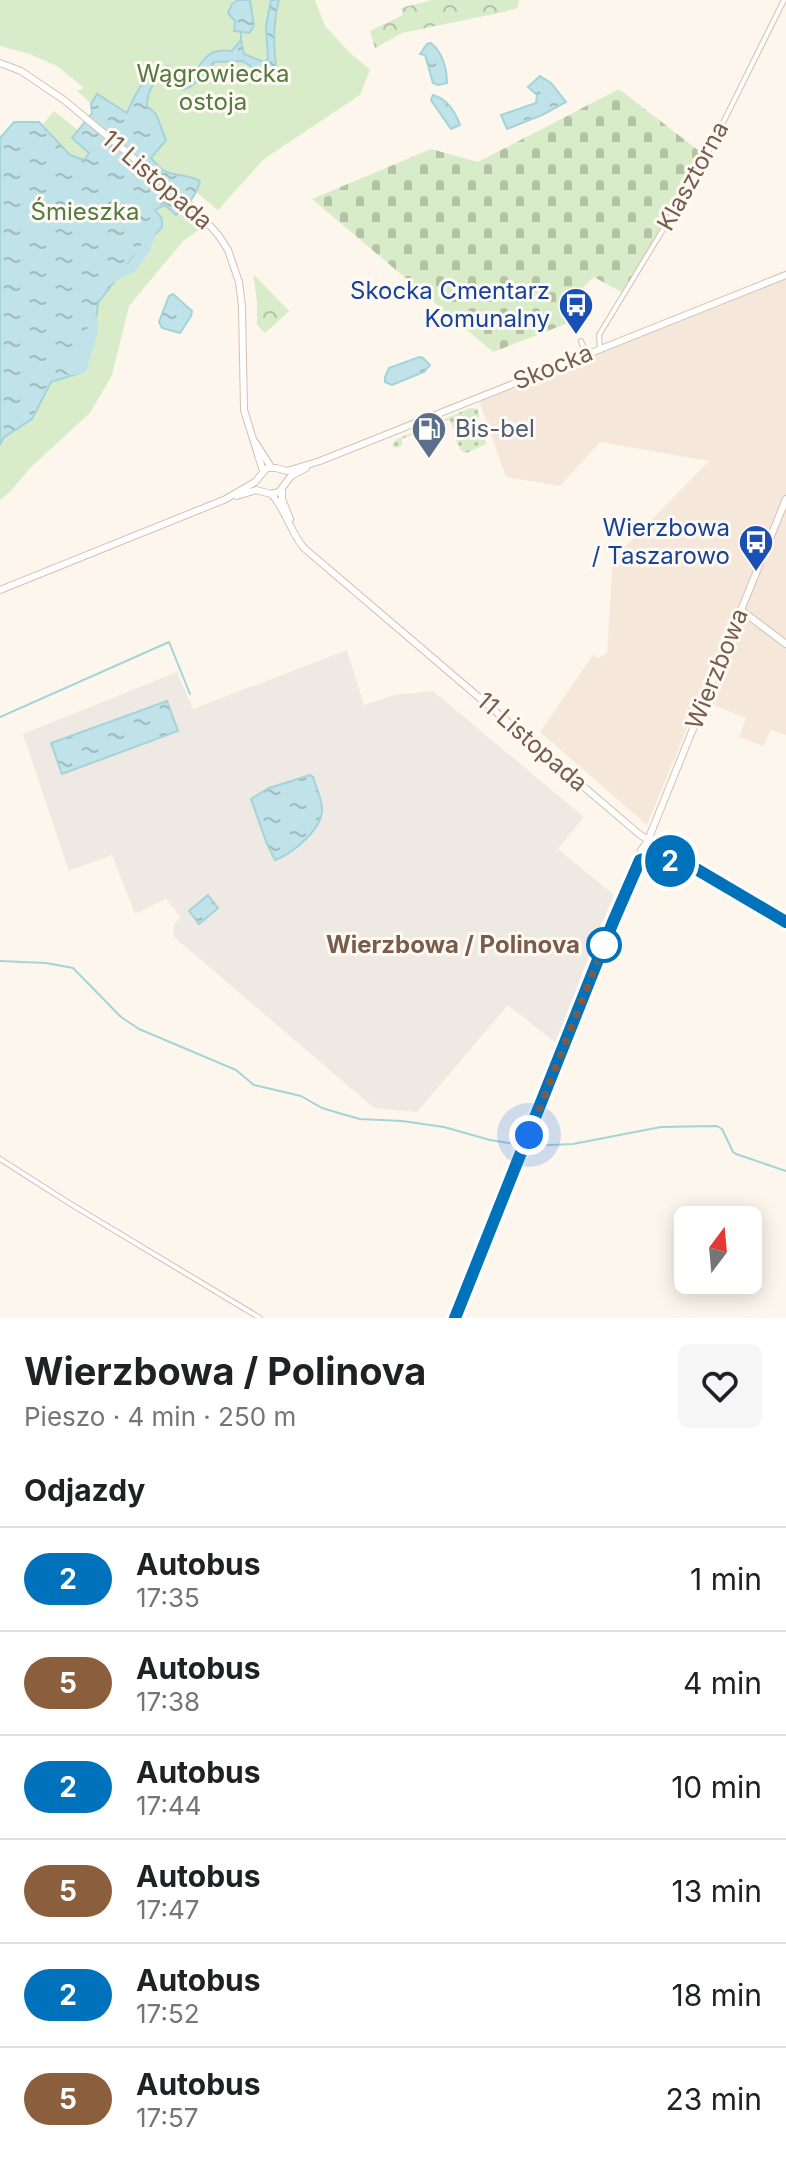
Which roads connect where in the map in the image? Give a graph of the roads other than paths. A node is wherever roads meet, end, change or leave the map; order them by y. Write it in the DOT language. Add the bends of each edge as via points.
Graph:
graph roads {
  1 [pos="784,0"];
  2 [pos="0,63"];
  3 [pos="786,275"];
  4 [pos="581,341"];
  5 [pos="600,349"];
  6 [pos="586,354"];
  7 [pos="253,439"];
  8 [pos="320,461"];
  9 [pos="271,467"];
  10 [pos="280,470"];
  11 [pos="263,471"];
  12 [pos="259,479"];
  13 [pos="283,486"];
  14 [pos="263,490"];
  15 [pos="271,494"];
  16 [pos="786,499"];
  17 [pos="224,500"];
  18 [pos="296,537"];
  19 [pos="0,590"];
  20 [pos="741,610"];
  21 [pos="786,644"];
  22 [pos="648,840"];
  23 [pos="638,862"];
  24 [pos="686,863"];
  25 [pos="786,922"];
  26 [pos="0,1159"];
  27 [pos="260,1318"];
  28 [pos="455,1318"];
  1 -- 5 [label="street, Klasztorna" via="701,167 599,335"];
  2 -- 7 [label="main road, 11 Listopada" via="39,82 83,115 196,210 219,236 235,265 242,306 244,410"];
  3 -- 5 [label="main road, Skocka"];
  4 -- 6 [label="street"];
  5 -- 6 [label="main road, Skocka"];
  6 -- 8 [label="main road, Skocka"];
  7 -- 9 [label="main road, 11 Listopada"];
  7 -- 11 [label="main road, 11 Listopada"];
  8 -- 10 [label="main road, Skocka"];
  8 -- 13 [label="main road, Skocka"];
  9 -- 10 [label="main road"];
  9 -- 11 [label="main road"];
  10 -- 13 [label="main road"];
  11 -- 12 [label="main road"];
  12 -- 14 [label="main road"];
  12 -- 17 [label="main road"];
  13 -- 15 [label="main road"];
  13 -- 18 [label="main road, 11 Listopada" via="282,499"];
  14 -- 15 [label="main road"];
  14 -- 17 [label="main road"];
  15 -- 18 [label="main road, 11 Listopada"];
  16 -- 20 [label="main road, Wierzbowa"];
  17 -- 19 [label="main road"];
  18 -- 22 [label="main road, 11 Listopada"];
  20 -- 21 [label="main road"];
  20 -- 22 [label="main road, Wierzbowa"];
  22 -- 23 [label="street"];
  22 -- 24 [label="main road, 11 Listopada"];
  23 -- 24 [label="street" via="659,855"];
  23 -- 28 [label="street"];
  24 -- 25 [label="main road, 11 Listopada"];
  26 -- 27 [label="street"];
}
